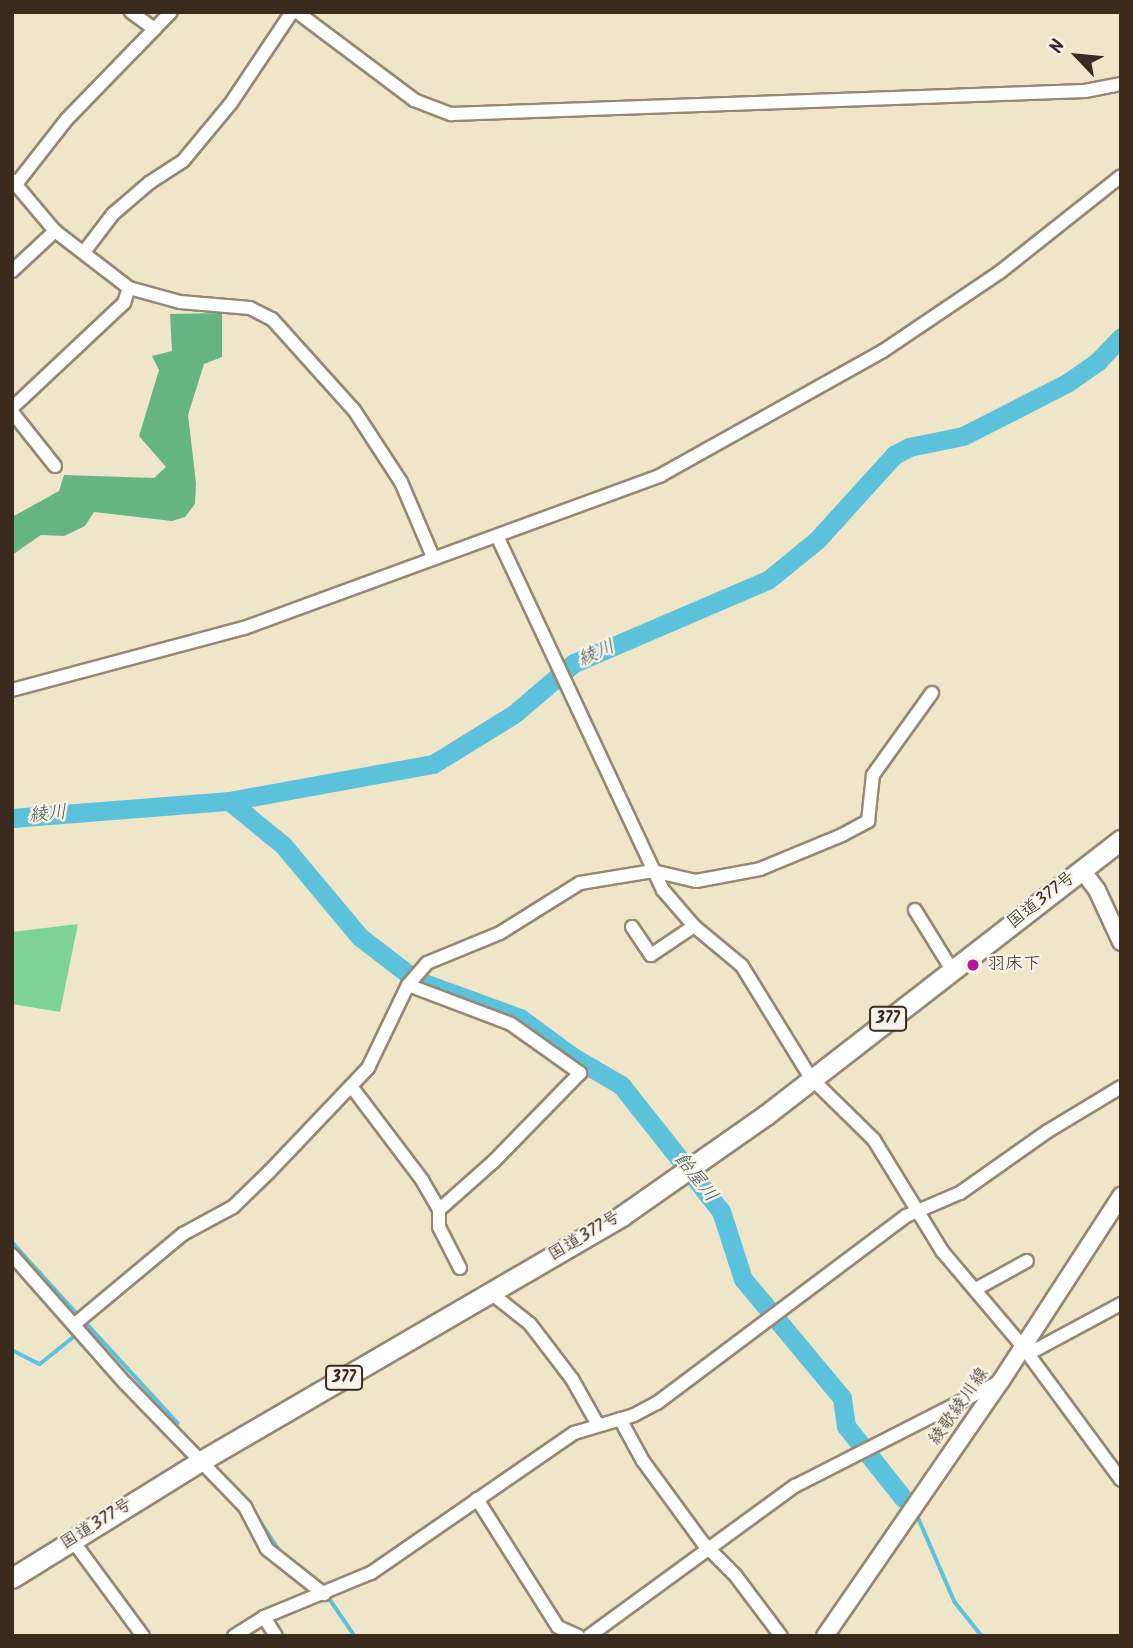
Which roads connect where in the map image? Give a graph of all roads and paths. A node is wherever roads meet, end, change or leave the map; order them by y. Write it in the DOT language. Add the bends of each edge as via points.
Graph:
graph roads {
  1 [pos="131,12"];
  2 [pos="171,12"];
  3 [pos="295,12"];
  4 [pos="154,29"];
  5 [pos="1121,84"];
  6 [pos="1121,176"];
  7 [pos="15,182"];
  8 [pos="55,231"];
  9 [pos="84,252"];
  10 [pos="12,271"];
  11 [pos="129,288"];
  12 [pos="12,410"];
  13 [pos="55,467"];
  14 [pos="498,542"];
  15 [pos="433,558"];
  16 [pos="12,690"];
  17 [pos="932,693"];
  18 [pos="1121,839"];
  19 [pos="1082,870"];
  20 [pos="653,871"];
  21 [pos="915,910"];
  22 [pos="694,926"];
  23 [pos="632,927"];
  24 [pos="1121,942"];
  25 [pos="953,970"];
  26 [pos="408,985"];
  27 [pos="811,1078"];
  28 [pos="351,1086"];
  29 [pos="1121,1087"];
  30 [pos="1121,1196"];
  31 [pos="439,1210"];
  32 [pos="916,1212"];
  33 [pos="12,1255"];
  34 [pos="1027,1261"];
  35 [pos="460,1268"];
  36 [pos="976,1289"];
  37 [pos="491,1293"];
  38 [pos="1121,1304"];
  39 [pos="80,1320"];
  40 [pos="1025,1350"];
  41 [pos="1001,1381"];
  42 [pos="620,1419"];
  43 [pos="598,1425"];
  44 [pos="201,1461"];
  45 [pos="1121,1480"];
  46 [pos="477,1499"];
  47 [pos="73,1541"];
  48 [pos="710,1546"];
  49 [pos="12,1578"];
  50 [pos="324,1594"];
  51 [pos="264,1617"];
  52 [pos="143,1636"];
  53 [pos="234,1636"];
  54 [pos="276,1636"];
  55 [pos="578,1636"];
  56 [pos="589,1636"];
  57 [pos="781,1636"];
  58 [pos="825,1636"];
  1 -- 4 [label="street"];
  2 -- 4 [label="street"];
  3 -- 5 [label="street" via="414,100 451,114 1084,91"];
  3 -- 9 [label="street" via="231,103 183,161 113,214"];
  4 -- 7 [label="street"];
  6 -- 14 [label="street" via="1000,272 883,351 661,475"];
  7 -- 8 [label="street"];
  8 -- 9 [label="street"];
  8 -- 10 [label="street"];
  9 -- 11 [label="street" via="108,276"];
  11 -- 12 [label="street" via="124,303"];
  11 -- 15 [label="street" via="180,302 250,308 271,319 355,410 401,482"];
  12 -- 13 [label="street"];
  14 -- 15 [label="street"];
  14 -- 20 [label="street"];
  15 -- 16 [label="street" via="244,628"];
  17 -- 20 [label="street" via="873,775 869,821 760,869 696,881"];
  18 -- 19 [label="highway, 国道377号 / 377"];
  19 -- 24 [label="main road" via="1097,890"];
  19 -- 25 [label="highway, 国道377号 / 377"];
  20 -- 22 [label="street"];
  20 -- 26 [label="street" via="580,883 500,933 427,963"];
  21 -- 25 [label="street"];
  22 -- 23 [label="street" via="650,955"];
  22 -- 27 [label="street" via="742,966"];
  25 -- 27 [label="highway, 国道377号 / 377"];
  26 -- 28 [label="street" via="368,1068"];
  26 -- 31 [label="street" via="511,1024 580,1073"];
  27 -- 32 [label="street" via="874,1140"];
  27 -- 37 [label="highway, 国道377号 / 377" via="623,1215"];
  28 -- 31 [label="street" via="397,1143"];
  28 -- 39 [label="street" via="233,1207 183,1234"];
  29 -- 32 [label="street" via="960,1194"];
  30 -- 40 [label="main road, 綾歌綾川線"];
  31 -- 35 [label="street" via="439,1227"];
  32 -- 36 [label="street"];
  32 -- 42 [label="street" via="657,1403"];
  33 -- 39 [label="street"];
  34 -- 36 [label="street"];
  36 -- 40 [label="street"];
  37 -- 43 [label="street" via="530,1324 572,1378"];
  37 -- 44 [label="highway, 国道377号 / 377"];
  38 -- 40 [label="street"];
  39 -- 44 [label="street" via="125,1383"];
  40 -- 41 [label="main road, 綾歌綾川線"];
  40 -- 45 [label="street"];
  41 -- 48 [label="street" via="795,1486"];
  41 -- 58 [label="main road, 綾歌綾川線"];
  42 -- 43 [label="street"];
  42 -- 48 [label="street" via="642,1461 703,1543"];
  43 -- 46 [label="street" via="552,1446"];
  44 -- 47 [label="highway, 国道377号 / 377"];
  44 -- 50 [label="street" via="245,1507 267,1549"];
  46 -- 50 [label="street" via="371,1573"];
  46 -- 55 [label="street" via="558,1627"];
  47 -- 49 [label="highway, 国道377号 / 377"];
  47 -- 52 [label="street"];
  48 -- 56 [label="street"];
  48 -- 57 [label="street"];
  50 -- 51 [label="street"];
  51 -- 53 [label="street"];
  51 -- 54 [label="street"];
}
